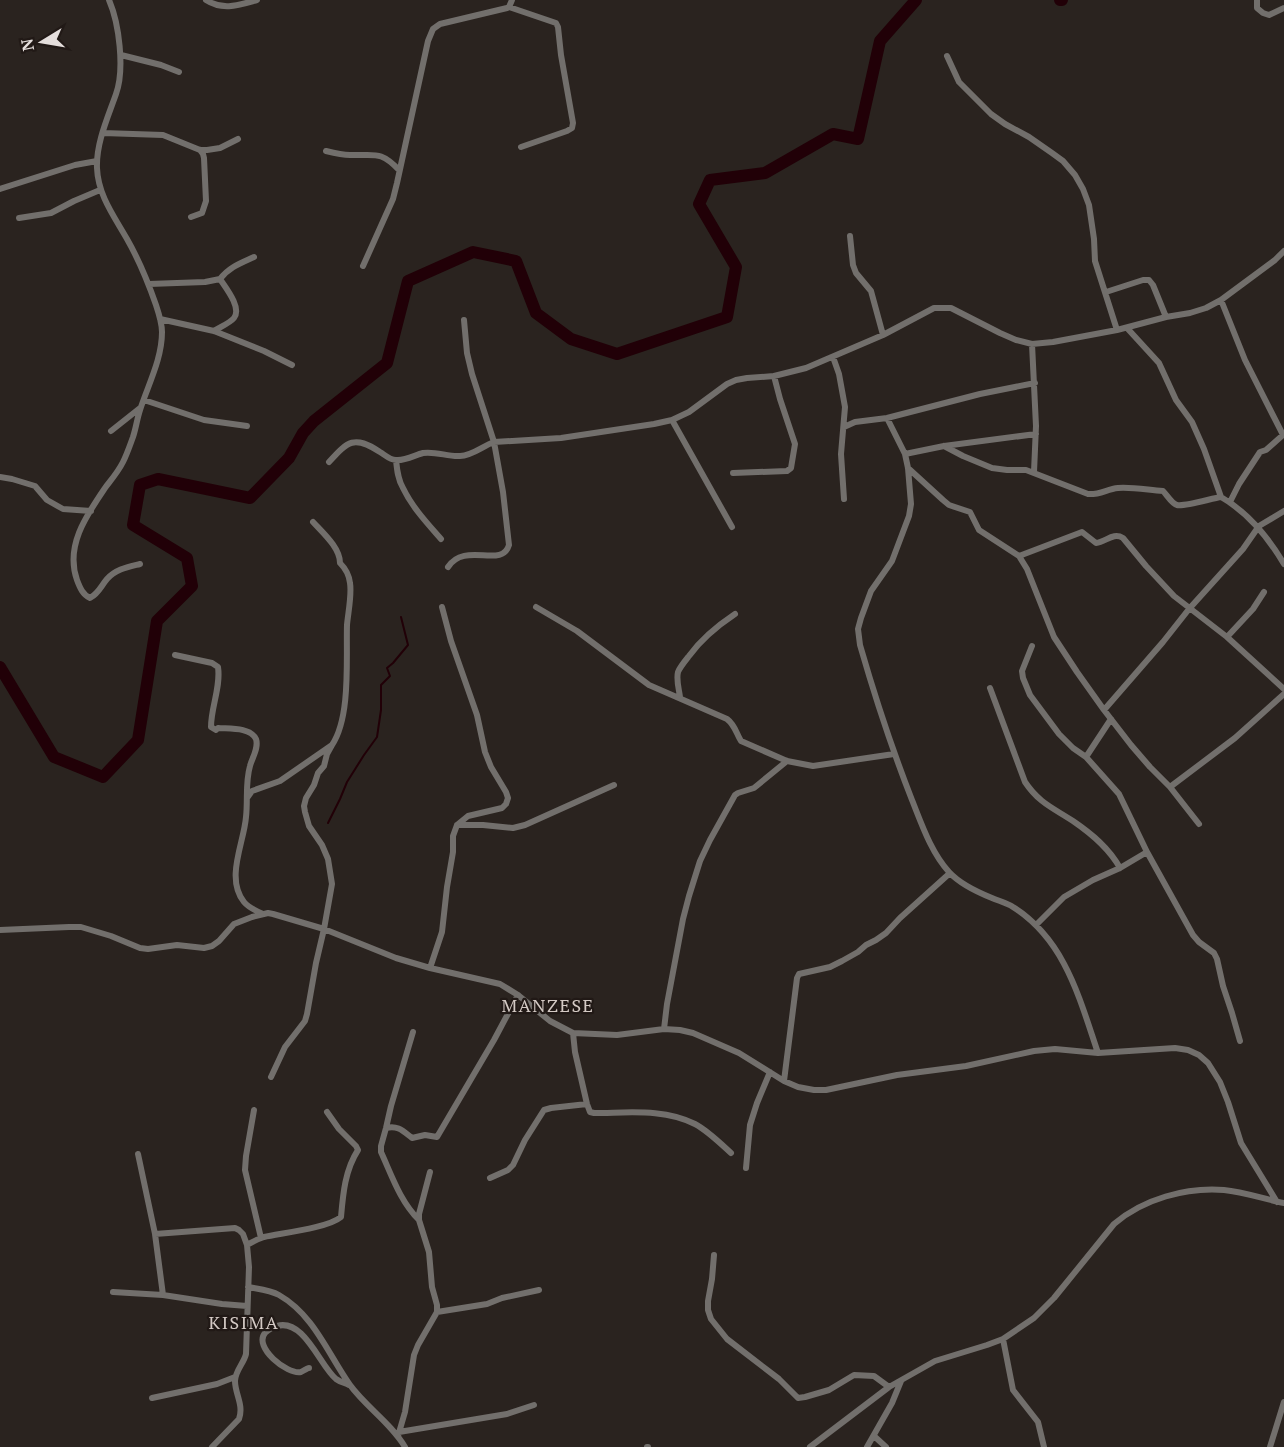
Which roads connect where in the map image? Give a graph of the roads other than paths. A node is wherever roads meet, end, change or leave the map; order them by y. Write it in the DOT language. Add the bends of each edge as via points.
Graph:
graph roads {
  1 [pos="109,0"];
  2 [pos="206,0"];
  3 [pos="257,0"];
  4 [pos="1257,0"];
  5 [pos="233,3"];
  6 [pos="510,3"];
  7 [pos="1284,8"];
  8 [pos="121,55"];
  9 [pos="947,56"];
  10 [pos="179,72"];
  11 [pos="102,133"];
  12 [pos="238,139"];
  13 [pos="521,147"];
  14 [pos="200,150"];
  15 [pos="326,151"];
  16 [pos="97,161"];
  17 [pos="399,170"];
  18 [pos="0,189"];
  19 [pos="100,190"];
  20 [pos="191,217"];
  21 [pos="19,218"];
  22 [pos="850,236"];
  23 [pos="1284,251"];
  24 [pos="254,256"];
  25 [pos="363,266"];
  26 [pos="220,279"];
  27 [pos="149,284"];
  28 [pos="1106,292"];
  29 [pos="1221,300"];
  30 [pos="1166,317"];
  31 [pos="160,319"];
  32 [pos="464,320"];
  33 [pos="1127,328"];
  34 [pos="1117,330"];
  35 [pos="214,331"];
  36 [pos="883,335"];
  37 [pos="1032,344"];
  38 [pos="833,357"];
  39 [pos="292,365"];
  40 [pos="774,376"];
  41 [pos="1035,383"];
  42 [pos="144,400"];
  43 [pos="140,408"];
  44 [pos="886,418"];
  45 [pos="672,420"];
  46 [pos="247,426"];
  47 [pos="844,427"];
  48 [pos="111,431"];
  49 [pos="1036,434"];
  50 [pos="494,442"];
  51 [pos="944,446"];
  52 [pos="905,454"];
  53 [pos="396,460"];
  54 [pos="329,462"];
  55 [pos="908,468"];
  56 [pos="1034,472"];
  57 [pos="733,473"];
  58 [pos="0,477"];
  59 [pos="1221,497"];
  60 [pos="844,499"];
  61 [pos="1230,502"];
  62 [pos="91,511"];
  63 [pos="1284,511"];
  64 [pos="314,522"];
  65 [pos="1259,526"];
  66 [pos="732,527"];
  67 [pos="441,539"];
  68 [pos="1019,556"];
  69 [pos="140,564"];
  70 [pos="1284,564"];
  71 [pos="448,567"];
  72 [pos="1264,592"];
  73 [pos="442,607"];
  74 [pos="536,607"];
  75 [pos="1189,609"];
  76 [pos="735,614"];
  77 [pos="1227,637"];
  78 [pos="1032,646"];
  79 [pos="175,655"];
  80 [pos="990,688"];
  81 [pos="1284,688"];
  82 [pos="1284,694"];
  83 [pos="680,697"];
  84 [pos="1104,710"];
  85 [pos="1111,719"];
  86 [pos="332,745"];
  87 [pos="894,754"];
  88 [pos="1086,757"];
  89 [pos="787,761"];
  90 [pos="614,785"];
  91 [pos="1170,787"];
  92 [pos="246,799"];
  93 [pos="456,825"];
  94 [pos="1199,825"];
  95 [pos="1148,852"];
  96 [pos="1120,868"];
  97 [pos="950,873"];
  98 [pos="263,915"];
  99 [pos="1036,925"];
  100 [pos="324,928"];
  101 [pos="0,930"];
  102 [pos="430,968"];
  103 [pos="518,995"];
  104 [pos="664,1029"];
  105 [pos="413,1032"];
  106 [pos="573,1033"];
  107 [pos="1240,1041"];
  108 [pos="1098,1053"];
  109 [pos="770,1072"];
  110 [pos="271,1077"];
  111 [pos="784,1081"];
  112 [pos="587,1104"];
  113 [pos="254,1110"];
  114 [pos="327,1112"];
  115 [pos="386,1128"];
  116 [pos="731,1153"];
  117 [pos="138,1154"];
  118 [pos="746,1168"];
  119 [pos="430,1172"];
  120 [pos="490,1178"];
  121 [pos="1280,1203"];
  122 [pos="419,1220"];
  123 [pos="155,1234"];
  124 [pos="261,1238"];
  125 [pos="247,1245"];
  126 [pos="714,1255"];
  127 [pos="248,1287"];
  128 [pos="539,1290"];
  129 [pos="113,1292"];
  130 [pos="163,1295"];
  131 [pos="248,1306"];
  132 [pos="437,1312"];
  133 [pos="1003,1339"];
  134 [pos="309,1368"];
  135 [pos="235,1377"];
  136 [pos="902,1380"];
  137 [pos="351,1386"];
  138 [pos="889,1387"];
  139 [pos="152,1398"];
  140 [pos="1284,1402"];
  141 [pos="534,1405"];
  142 [pos="399,1434"];
  143 [pos="874,1436"];
  144 [pos="212,1447"];
  145 [pos="405,1447"];
  146 [pos="810,1447"];
  147 [pos="867,1447"];
  148 [pos="886,1447"];
  149 [pos="1044,1447"];
  150 [pos="1270,1447"];
  1 -- 8 [label="street" via="115,13"];
  2 -- 5 [label="street" via="222,7"];
  3 -- 5 [label="street"];
  4 -- 7 [label="street" via="1257,8 1269,15"];
  6 -- 13 [label="street" via="556,23 573,123 567,131"];
  6 -- 17 [label="street" via="433,29"];
  8 -- 10 [label="street"];
  8 -- 11 [label="street" via="118,87"];
  9 -- 28 [label="street" via="959,82 982,105 1063,161 1075,175 1089,205 1095,261"];
  11 -- 14 [label="street" via="163,135"];
  11 -- 16 [label="street"];
  12 -- 14 [label="street" via="220,148"];
  14 -- 20 [label="street" via="204,158 206,201 202,213"];
  15 -- 17 [label="street" via="377,154"];
  16 -- 18 [label="street"];
  16 -- 19 [label="street"];
  17 -- 25 [label="street" via="393,199"];
  19 -- 21 [label="street" via="51,213"];
  19 -- 27 [label="street"];
  22 -- 36 [label="street" via="853,265 871,291"];
  23 -- 29 [label="street"];
  24 -- 26 [label="street" via="232,267"];
  26 -- 27 [label="street"];
  26 -- 35 [label="street" via="237,313"];
  27 -- 31 [label="street"];
  28 -- 30 [label="street" via="1149,280"];
  28 -- 34 [label="street"];
  29 -- 30 [label="street" via="1190,313"];
  29 -- 61 [label="street" via="1245,360 1283,435 1260,452"];
  30 -- 33 [label="street"];
  31 -- 35 [label="street"];
  31 -- 42 [label="street" via="159,350"];
  32 -- 50 [label="street" via="472,374"];
  33 -- 34 [label="street"];
  33 -- 59 [label="street" via="1159,363 1176,400 1192,422"];
  34 -- 37 [label="street"];
  35 -- 39 [label="street"];
  36 -- 37 [label="street" via="943,307"];
  36 -- 38 [label="street"];
  37 -- 41 [label="street"];
  38 -- 40 [label="street"];
  38 -- 47 [label="street" via="843,392"];
  40 -- 45 [label="street" via="736,380"];
  40 -- 57 [label="street" via="795,444 791,468"];
  41 -- 44 [label="street"];
  41 -- 49 [label="street"];
  42 -- 43 [label="street"];
  42 -- 46 [label="street" via="204,420"];
  43 -- 48 [label="street"];
  43 -- 62 [label="street" via="123,463"];
  44 -- 47 [label="street"];
  44 -- 52 [label="street"];
  45 -- 50 [label="street" via="561,438"];
  45 -- 66 [label="street"];
  47 -- 60 [label="street"];
  49 -- 51 [label="street"];
  49 -- 56 [label="street"];
  50 -- 53 [label="street" via="464,456 429,453"];
  50 -- 71 [label="street" via="509,545 504,554 458,557"];
  51 -- 52 [label="street"];
  51 -- 56 [label="street" via="992,468"];
  52 -- 55 [label="street"];
  53 -- 54 [label="street" via="359,441 347,445"];
  53 -- 67 [label="street" via="402,488"];
  55 -- 68 [label="street" via="949,505 970,512 979,530"];
  55 -- 87 [label="street" via="909,516 892,561 871,591 858,629"];
  56 -- 59 [label="street" via="1088,494 1122,488 1163,491 1177,505"];
  58 -- 62 [label="street" via="35,486 47,500 63,509"];
  59 -- 61 [label="street"];
  61 -- 65 [label="street"];
  62 -- 69 [label="street" via="73,555 84,594 93,597 115,572"];
  63 -- 65 [label="street"];
  64 -- 86 [label="street" via="340,556 351,585 346,693"];
  65 -- 70 [label="street"];
  65 -- 75 [label="street"];
  68 -- 75 [label="street" via="1082,532 1096,543 1119,536"];
  68 -- 84 [label="street" via="1054,637"];
  72 -- 77 [label="street"];
  73 -- 93 [label="street" via="485,752 508,798 502,808 468,816"];
  74 -- 83 [label="street" via="577,631 649,685"];
  75 -- 77 [label="street"];
  75 -- 84 [label="street"];
  76 -- 83 [label="street" via="705,636 678,672"];
  77 -- 81 [label="street"];
  78 -- 88 [label="street" via="1022,671 1030,695 1059,734"];
  79 -- 92 [label="street" via="218,667 211,727 247,731 256,739"];
  80 -- 96 [label="street" via="1033,794 1094,837"];
  82 -- 91 [label="street" via="1235,738"];
  83 -- 89 [label="street" via="727,719 741,741"];
  84 -- 85 [label="street"];
  85 -- 88 [label="street"];
  85 -- 91 [label="street"];
  86 -- 92 [label="street" via="280,781 252,791"];
  86 -- 100 [label="street" via="304,806 331,872"];
  87 -- 89 [label="street" via="813,766"];
  87 -- 97 [label="street" via="926,835"];
  88 -- 95 [label="street" via="1119,794"];
  89 -- 104 [label="street" via="754,788 735,795 700,861 683,919"];
  90 -- 93 [label="street" via="525,825"];
  91 -- 94 [label="street"];
  92 -- 98 [label="street" via="236,883 244,903"];
  93 -- 102 [label="street" via="442,932"];
  95 -- 96 [label="street"];
  95 -- 107 [label="street" via="1193,935 1217,959"];
  96 -- 99 [label="street" via="1064,897"];
  97 -- 99 [label="street" via="965,885 1012,906"];
  97 -- 111 [label="street" via="876,940 830,967 799,974"];
  98 -- 100 [label="street" via="273,914"];
  98 -- 101 [label="street" via="234,924 219,941 204,948 140,948 81,927"];
  99 -- 108 [label="street" via="1058,951"];
  100 -- 102 [label="street"];
  100 -- 110 [label="street" via="308,1014 285,1047"];
  102 -- 103 [label="street" via="500,984"];
  103 -- 106 [label="street" via="550,1021"];
  103 -- 115 [label="street" via="437,1137 412,1138 399,1128"];
  104 -- 106 [label="street" via="617,1035"];
  104 -- 109 [label="street" via="693,1033"];
  105 -- 115 [label="street"];
  106 -- 112 [label="street"];
  108 -- 111 [label="street" via="1034,1051 825,1090"];
  108 -- 121 [label="street" via="1175,1048 1188,1050 1208,1063 1220,1082 1241,1143"];
  109 -- 111 [label="street"];
  109 -- 118 [label="street" via="750,1125"];
  112 -- 116 [label="street" via="594,1113 648,1113 680,1118 706,1131"];
  112 -- 120 [label="street" via="544,1110 513,1165"];
  113 -- 124 [label="street" via="245,1170"];
  114 -- 124 [label="street" via="358,1150 344,1186 341,1217"];
  115 -- 122 [label="street" via="381,1152 403,1200"];
  117 -- 123 [label="street"];
  119 -- 122 [label="street"];
  121 -- 133 [label="street" via="1239,1192 1205,1190 1173,1194 1136,1208 1114,1224 1034,1318"];
  122 -- 132 [label="street" via="429,1252"];
  123 -- 125 [label="street" via="235,1228 243,1234"];
  123 -- 130 [label="street"];
  124 -- 125 [label="street"];
  125 -- 127 [label="street"];
  126 -- 138 [label="street" via="708,1301 711,1319 727,1339 798,1398 829,1390 854,1375 874,1376"];
  127 -- 131 [label="street"];
  127 -- 137 [label="street" via="277,1294 308,1320"];
  128 -- 132 [label="street"];
  129 -- 130 [label="street"];
  130 -- 131 [label="street"];
  131 -- 135 [label="street" via="246,1354"];
  132 -- 142 [label="street" via="414,1355"];
  133 -- 136 [label="street" via="935,1361"];
  133 -- 149 [label="street" via="1013,1390 1038,1422"];
  134 -- 137 [label="street" via="298,1372 275,1361 264,1346 264,1334 280,1325 295,1329 336,1379"];
  135 -- 139 [label="street"];
  135 -- 144 [label="street" via="241,1414"];
  136 -- 138 [label="street"];
  136 -- 143 [label="street"];
  137 -- 142 [label="street"];
  138 -- 146 [label="street"];
  140 -- 150 [label="street"];
  141 -- 142 [label="street" via="507,1414"];
  142 -- 145 [label="street"];
  143 -- 147 [label="street"];
  143 -- 148 [label="street"];
}
